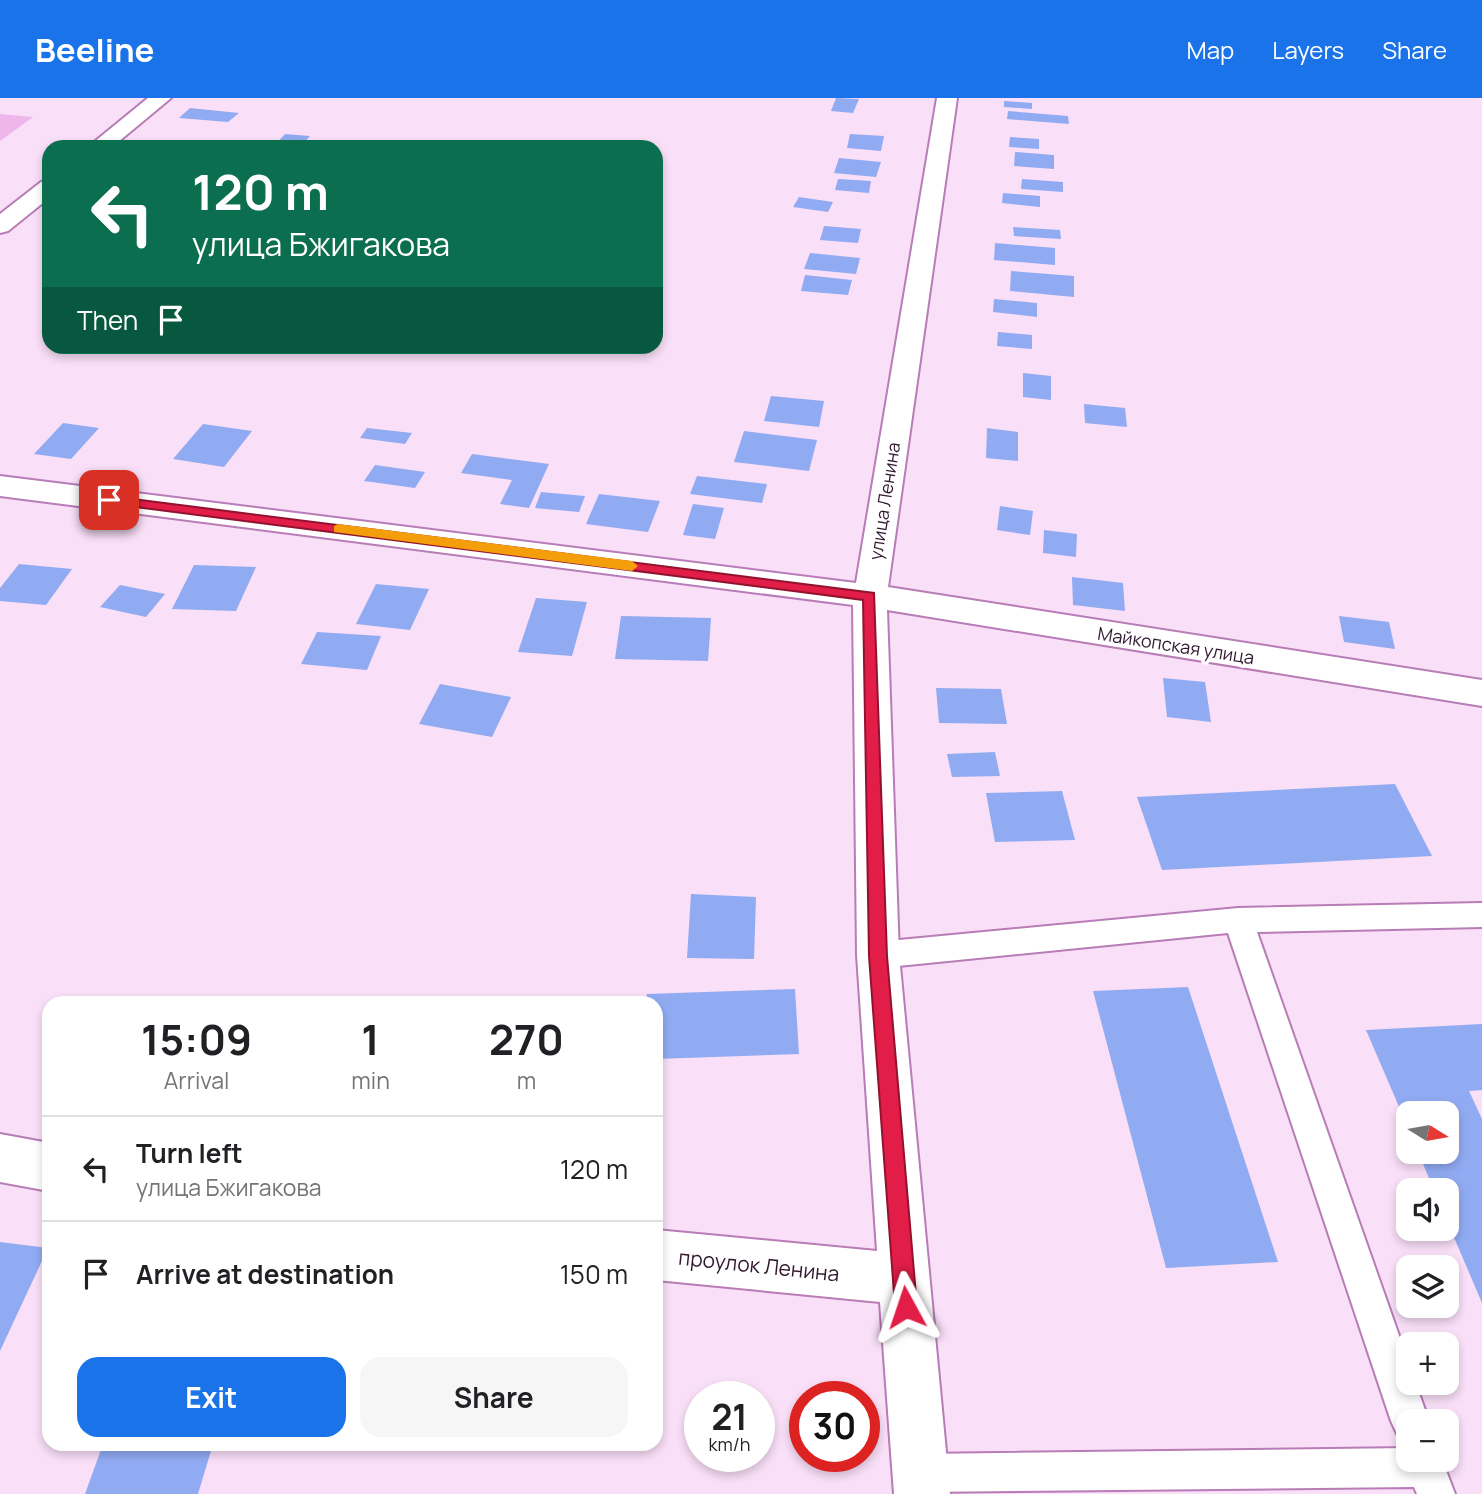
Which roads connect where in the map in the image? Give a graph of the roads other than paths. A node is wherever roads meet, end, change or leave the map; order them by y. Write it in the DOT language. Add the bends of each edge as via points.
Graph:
graph roads {
  1 [pos="161,98"];
  2 [pos="947,98"];
  3 [pos="108,140"];
  4 [pos="42,193"];
  5 [pos="0,226"];
  6 [pos="0,486"];
  7 [pos="870,596"];
  8 [pos="1482,693"];
  9 [pos="1482,915"];
  10 [pos="1238,920"];
  11 [pos="878,956"];
  12 [pos="0,1158"];
  13 [pos="42,1166"];
  14 [pos="663,1256"];
  15 [pos="904,1279"];
  16 [pos="1406,1409"];
  17 [pos="1428,1474"];
  18 [pos="921,1483"];
  1 -- 3 [label="street"];
  2 -- 7 [label="street, улица Ленина"];
  4 -- 5 [label="street"];
  6 -- 7 [label="street, Майкопская улица"];
  7 -- 8 [label="street, Майкопская улица"];
  7 -- 11 [label="street, улица Ленина"];
  9 -- 10 [label="lane"];
  10 -- 11 [label="lane"];
  10 -- 16 [label="lane"];
  11 -- 15 [label="street, улица Ленина"];
  12 -- 13 [label="street"];
  14 -- 15 [label="street, проулок Ленина"];
  15 -- 18 [label="street, улица Ленина"];
  17 -- 18 [label="lane"];
}
